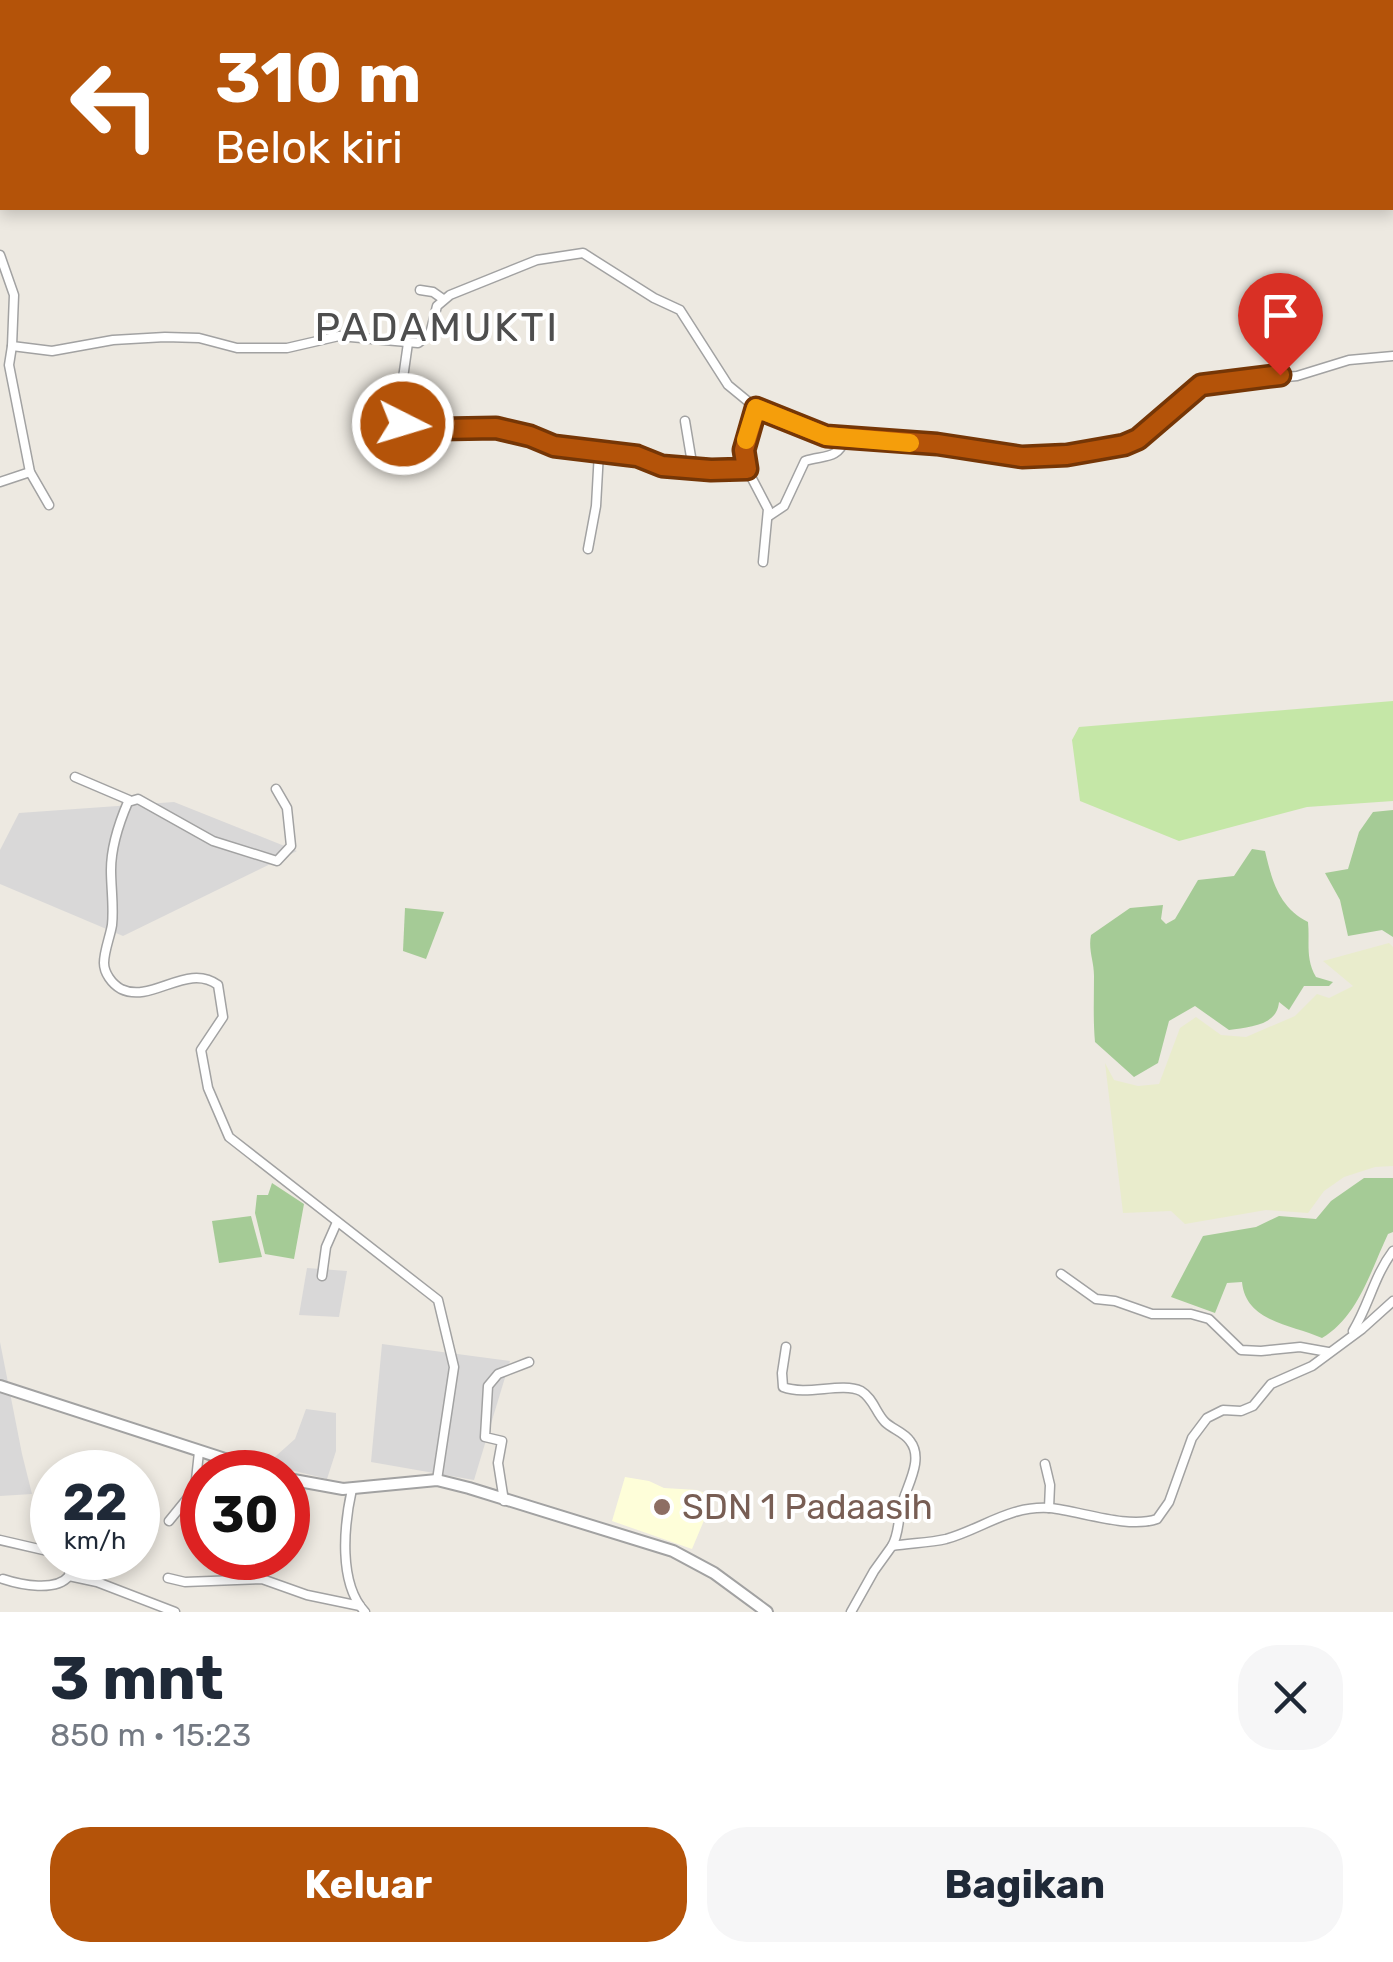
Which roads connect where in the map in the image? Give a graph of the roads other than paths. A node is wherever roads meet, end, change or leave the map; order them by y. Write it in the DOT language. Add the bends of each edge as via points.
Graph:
graph roads {
  1 [pos="0,256"];
  2 [pos="420,290"];
  3 [pos="443,300"];
  4 [pos="408,343"];
  5 [pos="12,346"];
  6 [pos="1393,356"];
  7 [pos="756,408"];
  8 [pos="685,420"];
  9 [pos="845,439"];
  10 [pos="599,452"];
  11 [pos="693,469"];
  12 [pos="747,469"];
  13 [pos="30,472"];
  14 [pos="0,482"];
  15 [pos="50,505"];
  16 [pos="769,516"];
  17 [pos="588,550"];
  18 [pos="763,562"];
  19 [pos="75,777"];
  20 [pos="276,789"];
  21 [pos="129,800"];
  22 [pos="337,1222"];
  23 [pos="1393,1251"];
  24 [pos="1061,1274"];
  25 [pos="322,1276"];
  26 [pos="1393,1301"];
  27 [pos="1350,1335"];
  28 [pos="786,1347"];
  29 [pos="1328,1352"];
  30 [pos="529,1362"];
  31 [pos="0,1386"];
  32 [pos="193,1450"];
  33 [pos="1045,1464"];
  34 [pos="437,1480"];
  35 [pos="310,1484"];
  36 [pos="352,1489"];
  37 [pos="504,1500"];
  38 [pos="180,1508"];
  39 [pos="1049,1508"];
  40 [pos="169,1521"];
  41 [pos="0,1540"];
  42 [pos="892,1546"];
  43 [pos="30,1547"];
  44 [pos="168,1578"];
  45 [pos="3,1579"];
  46 [pos="64,1580"];
  47 [pos="87,1580"];
  48 [pos="362,1609"];
  49 [pos="175,1612"];
  50 [pos="768,1612"];
  51 [pos="851,1612"];
  1 -- 5 [label="street" via="14,295"];
  2 -- 3 [label="street"];
  3 -- 4 [label="street" via="426,339"];
  3 -- 7 [label="street" via="537,260 583,253 680,310 728,384"];
  4 -- 5 [label="street" via="339,336 287,348 236,348 165,337 52,351"];
  4 -- 10 [label="street" via="404,425 496,428"];
  5 -- 13 [label="street" via="9,367"];
  6 -- 9 [label="street" via="1348,360 1297,376 1201,385 1138,439 1067,455 1022,457"];
  7 -- 9 [label="street"];
  7 -- 12 [label="street" via="744,450"];
  8 -- 11 [label="street"];
  9 -- 16 [label="street" via="831,458 805,461 784,506"];
  10 -- 11 [label="street"];
  10 -- 17 [label="street"];
  11 -- 12 [label="street"];
  12 -- 16 [label="street"];
  13 -- 14 [label="street"];
  13 -- 15 [label="street"];
  16 -- 18 [label="street"];
  19 -- 21 [label="street"];
  20 -- 21 [label="street" via="287,808 291,846 277,861 212,841 142,800"];
  21 -- 22 [label="street" via="112,859 108,978 136,992 187,978 218,985 223,1017 201,1050 224,1130"];
  22 -- 25 [label="street"];
  22 -- 34 [label="street" via="441,1308 454,1367"];
  23 -- 27 [label="street"];
  24 -- 29 [label="street" via="1096,1299 1208,1319 1241,1350"];
  26 -- 27 [label="street"];
  27 -- 29 [label="street"];
  28 -- 42 [label="street" via="783,1388 863,1392 913,1446 915,1467"];
  29 -- 39 [label="street" via="1298,1375 1272,1384 1248,1409 1206,1418 1157,1519"];
  30 -- 37 [label="street" via="498,1374 486,1392 485,1437 502,1442"];
  31 -- 32 [label="street"];
  33 -- 39 [label="street"];
  34 -- 36 [label="street"];
  34 -- 37 [label="street"];
  35 -- 36 [label="street"];
  36 -- 48 [label="street" via="346,1554"];
  37 -- 50 [label="street" via="690,1558"];
  38 -- 40 [label="street"];
  39 -- 42 [label="street" via="1010,1512 945,1539"];
  41 -- 43 [label="street"];
  42 -- 51 [label="street"];
  44 -- 48 [label="street" via="262,1579"];
  45 -- 46 [label="street" via="20,1586"];
  47 -- 49 [label="street"];
}
